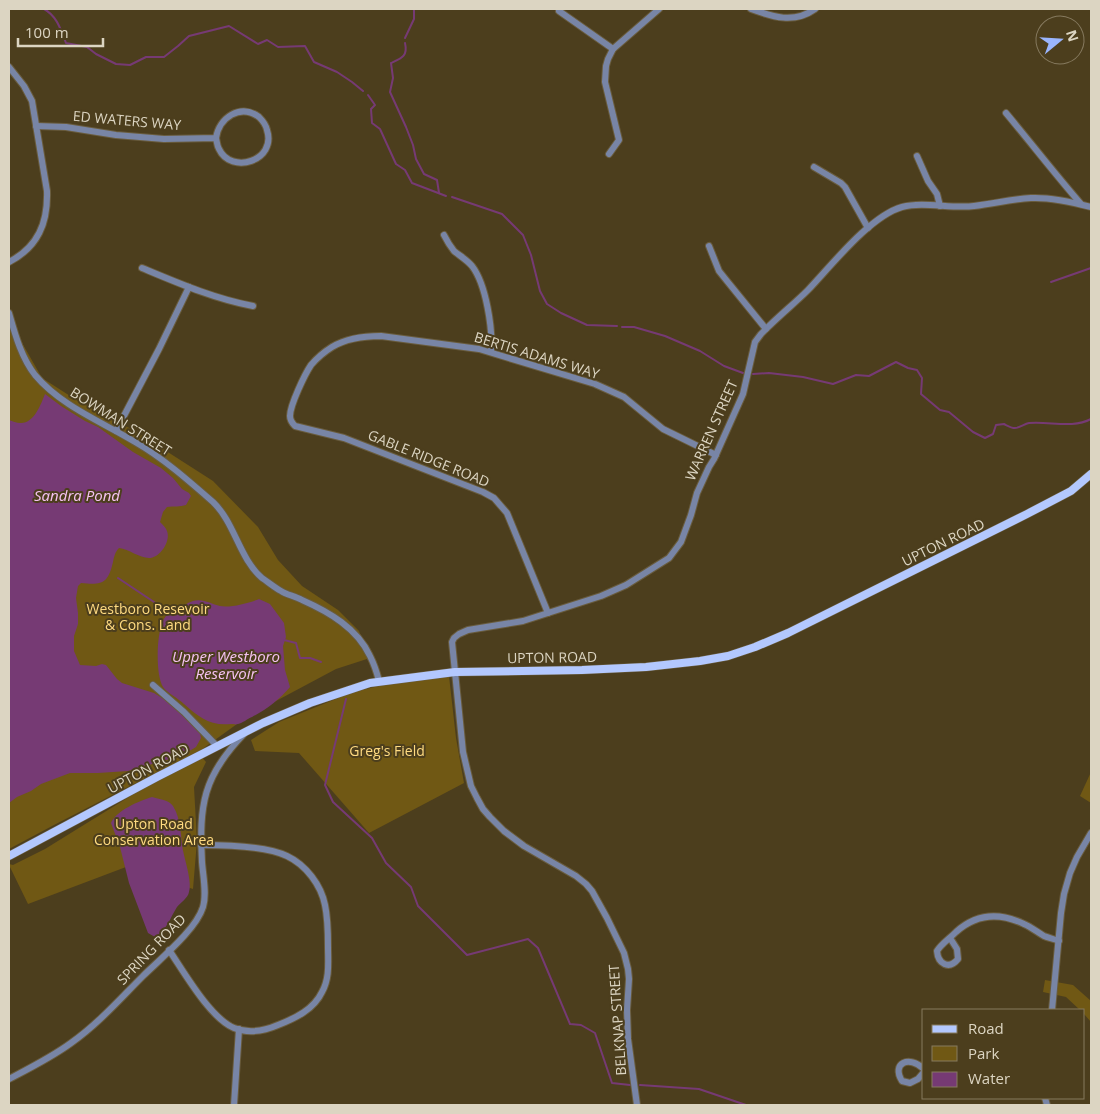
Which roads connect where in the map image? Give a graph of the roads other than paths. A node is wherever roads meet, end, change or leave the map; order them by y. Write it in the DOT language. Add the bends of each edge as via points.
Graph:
graph roads {
  1 [pos="659,9"];
  2 [pos="751,9"];
  3 [pos="815,9"];
  4 [pos="559,11"];
  5 [pos="613,49"];
  6 [pos="9,67"];
  7 [pos="1006,113"];
  8 [pos="36,126"];
  9 [pos="216,138"];
  10 [pos="609,154"];
  11 [pos="917,156"];
  12 [pos="814,167"];
  13 [pos="1081,204"];
  14 [pos="940,206"];
  15 [pos="1091,207"];
  16 [pos="868,228"];
  17 [pos="444,235"];
  18 [pos="709,246"];
  19 [pos="9,262"];
  20 [pos="142,268"];
  21 [pos="189,287"];
  22 [pos="253,306"];
  23 [pos="9,313"];
  24 [pos="766,328"];
  25 [pos="491,352"];
  26 [pos="291,421"];
  27 [pos="116,431"];
  28 [pos="716,455"];
  29 [pos="1091,474"];
  30 [pos="548,613"];
  31 [pos="455,672"];
  32 [pos="379,681"];
  33 [pos="153,685"];
  34 [pos="246,731"];
  35 [pos="217,746"];
  36 [pos="1091,833"];
  37 [pos="201,845"];
  38 [pos="9,856"];
  39 [pos="950,938"];
  40 [pos="1059,941"];
  41 [pos="169,950"];
  42 [pos="1052,1009"];
  43 [pos="239,1029"];
  44 [pos="9,1079"];
  45 [pos="234,1105"];
  46 [pos="637,1105"];
  1 -- 5 [label="street"];
  2 -- 3 [label="street" via="785,18 798,17"];
  4 -- 5 [label="street"];
  5 -- 10 [label="street" via="604,77 619,140"];
  6 -- 8 [label="street" via="32,100"];
  7 -- 13 [label="street"];
  8 -- 9 [label="street, ED WATERS WAY" via="164,139"];
  8 -- 19 [label="street" via="47,191 46,215 30,248"];
  9 -- 9 [label="street" via="224,155 243,163 263,155 269,142 268,131 262,121 245,112 224,119"];
  11 -- 14 [label="street"];
  12 -- 16 [label="street" via="845,187"];
  13 -- 14 [label="street, WARREN STREET" via="1042,198 962,207"];
  13 -- 15 [label="street, WARREN STREET"];
  14 -- 16 [label="street, WARREN STREET" via="904,206"];
  16 -- 24 [label="street, WARREN STREET"];
  17 -- 25 [label="street" via="448,244 470,263 479,276 489,315"];
  18 -- 24 [label="street" via="719,271"];
  20 -- 21 [label="street"];
  21 -- 22 [label="street"];
  21 -- 27 [label="street"];
  23 -- 27 [label="street, BOWMAN STREET" via="18,344 35,374 70,405"];
  24 -- 28 [label="street, WARREN STREET" via="755,342 743,394"];
  25 -- 26 [label="street, BERTIS ADAMS WAY" via="381,336 343,341 310,366 293,403"];
  25 -- 28 [label="street, BERTIS ADAMS WAY" via="595,384 624,397 663,429"];
  26 -- 30 [label="street, GABLE RIDGE ROAD" via="295,426 344,438 494,498 507,513"];
  27 -- 32 [label="street, BOWMAN STREET" via="154,455 215,504 260,576 348,627 370,654"];
  28 -- 30 [label="street, WARREN STREET" via="703,478 681,542 669,558 615,591"];
  29 -- 31 [label="main road, UPTON ROAD" via="1071,491 1027,514 788,633 728,656 646,667"];
  30 -- 31 [label="street, WARREN STREET" via="459,634 452,642"];
  31 -- 32 [label="main road, UPTON ROAD"];
  31 -- 46 [label="street, BELKNAP STREET" via="466,770 483,809 524,846 586,884 624,953 629,979 628,1039"];
  32 -- 34 [label="main road, UPTON ROAD" via="310,702"];
  33 -- 35 [label="street"];
  34 -- 35 [label="main road, UPTON ROAD"];
  34 -- 37 [label="street, SPRING ROAD" via="222,759 209,781 203,805"];
  35 -- 38 [label="main road, UPTON ROAD"];
  36 -- 40 [label="street" via="1070,873 1064,894"];
  37 -- 41 [label="street, SPRING ROAD" via="203,907 198,918"];
  37 -- 43 [label="street" via="264,849 288,856 312,877 325,906 328,969 322,993 305,1012 282,1024 258,1031"];
  39 -- 40 [label="street" via="975,920 1003,916"];
  40 -- 42 [label="street"];
  41 -- 43 [label="street" via="213,1012 222,1021"];
  41 -- 44 [label="street, SPRING ROAD" via="86,1032"];
  43 -- 45 [label="street"];
}
